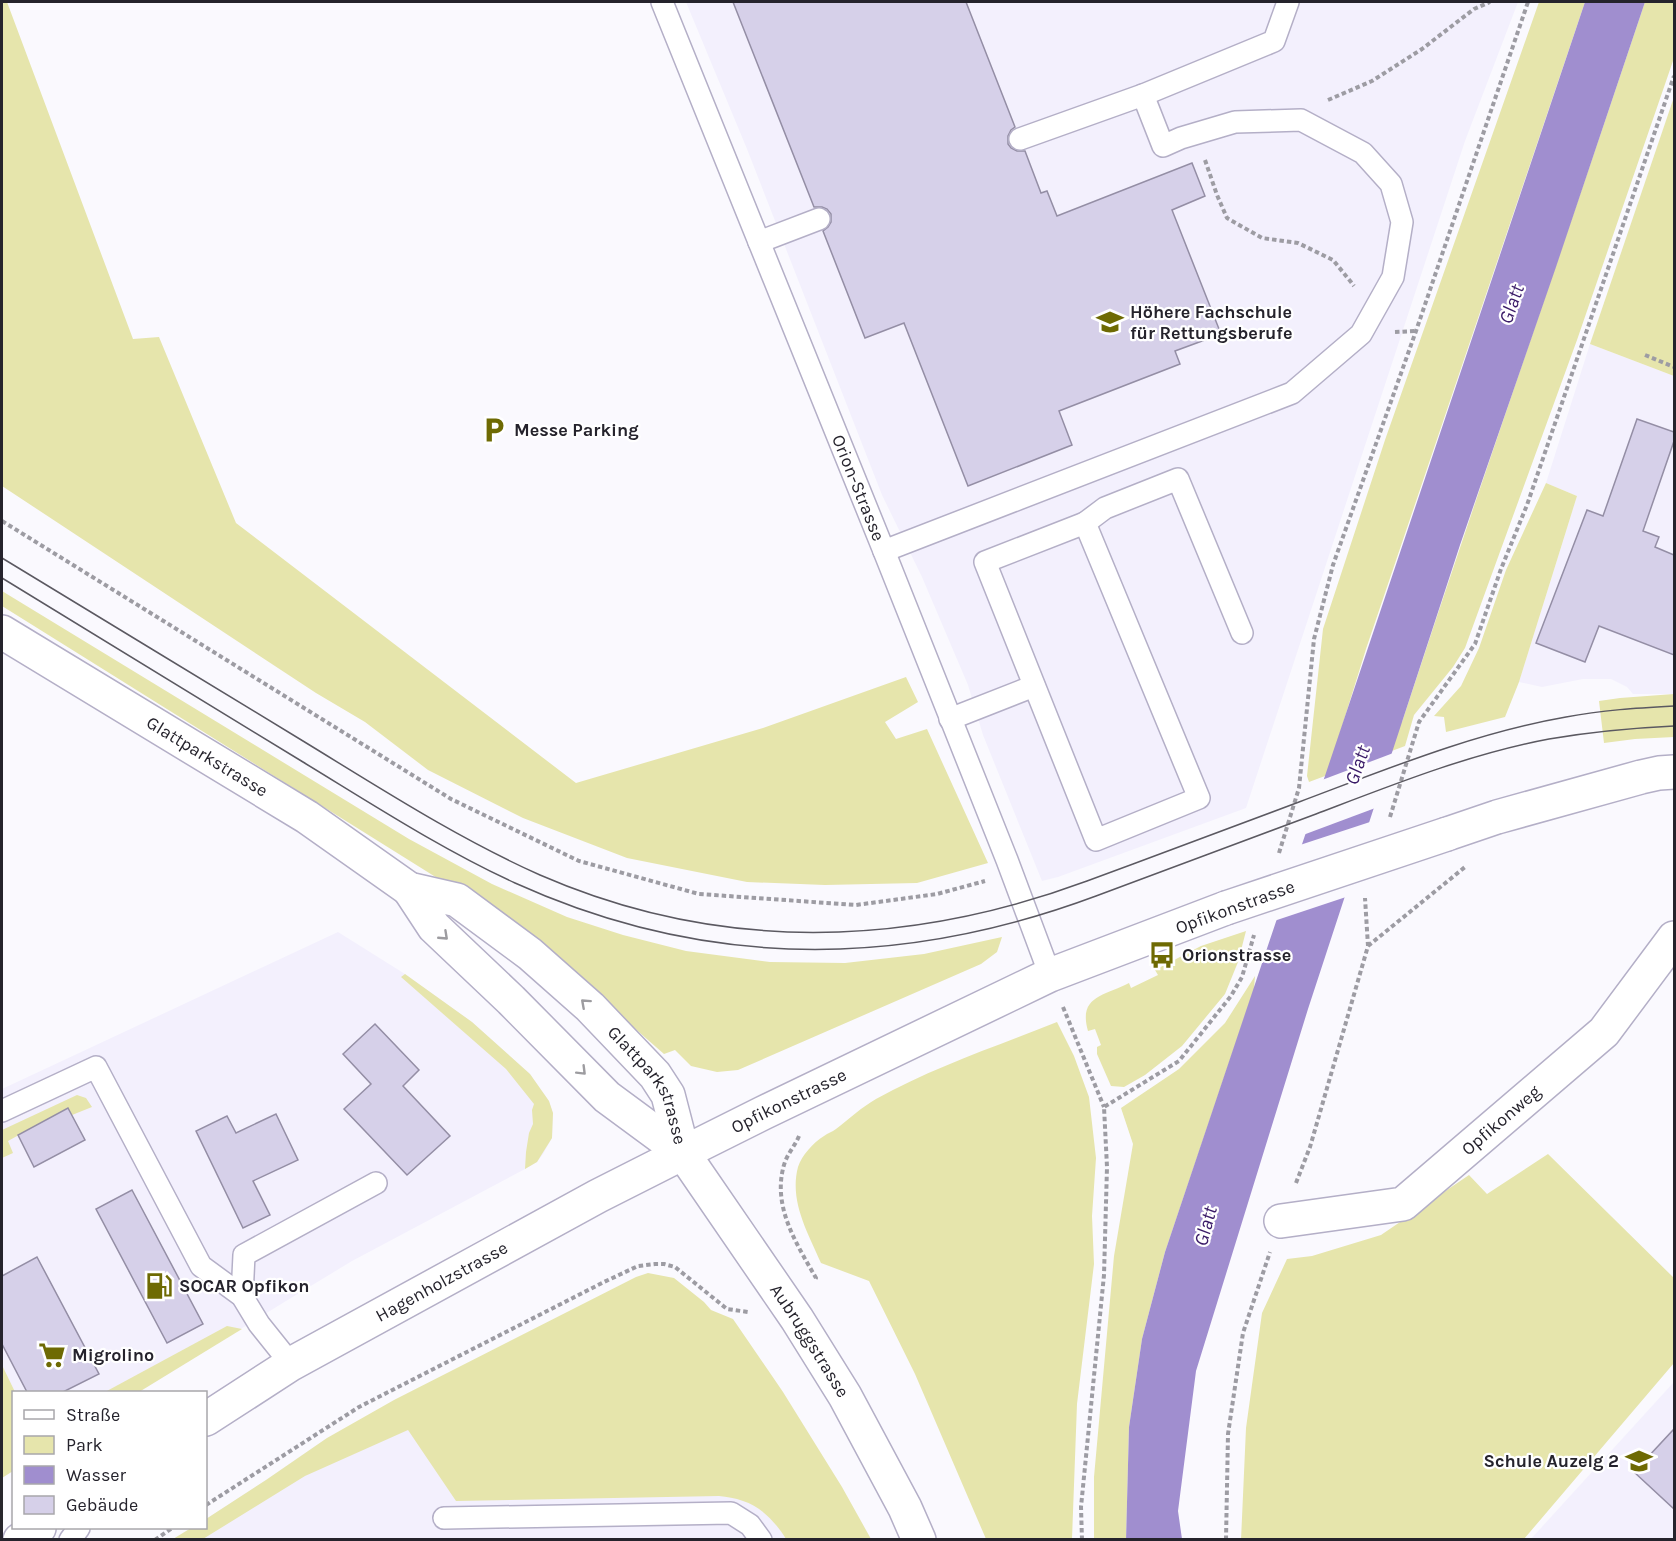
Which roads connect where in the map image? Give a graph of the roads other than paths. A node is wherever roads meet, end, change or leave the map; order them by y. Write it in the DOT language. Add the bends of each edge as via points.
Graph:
graph roads {
  1 [pos="662,2"];
  2 [pos="1288,2"];
  3 [pos="1143,94"];
  4 [pos="1020,139"];
  5 [pos="819,219"];
  6 [pos="759,242"];
  7 [pos="1085,523"];
  8 [pos="884,551"];
  9 [pos="2,632"];
  10 [pos="1242,633"];
  11 [pos="1034,686"];
  12 [pos="950,718"];
  13 [pos="1674,772"];
  14 [pos="410,889"];
  15 [pos="1674,938"];
  16 [pos="1050,975"];
  17 [pos="2,1111"];
  18 [pos="683,1154"];
  19 [pos="376,1183"];
  20 [pos="1281,1221"];
  21 [pos="242,1296"];
  22 [pos="291,1364"];
  23 [pos="207,1418"];
  24 [pos="444,1518"];
  25 [pos="36,1529"];
  26 [pos="20,1539"];
  27 [pos="761,1539"];
  28 [pos="920,1539"];
  1 -- 6 [label="lane, Orion-Strasse"];
  2 -- 3 [label="lane" via="1274,41"];
  3 -- 4 [label="lane"];
  3 -- 8 [label="lane" via="1163,146 1235,122 1301,120 1363,153 1391,184 1402,222 1393,277 1361,334 1292,393"];
  5 -- 6 [label="lane"];
  6 -- 8 [label="lane, Orion-Strasse"];
  7 -- 10 [label="lane" via="1105,508 1178,479"];
  7 -- 11 [label="lane" via="985,562"];
  7 -- 11 [label="lane" via="1199,798 1096,840"];
  8 -- 12 [label="lane, Orion-Strasse"];
  9 -- 14 [label="street, Glattparkstrasse" via="307,817"];
  11 -- 12 [label="lane"];
  12 -- 16 [label="lane, Orion-Strasse"];
  13 -- 16 [label="street, Opfikonstrasse, bridge" via="1641,777 1497,817 1226,908"];
  14 -- 18 [label="street, Glattparkstrasse, one-way" via="434,927 607,1096"];
  18 -- 14 [label="street, Glattparkstrasse, one-way" via="668,1095 590,1007 530,954 457,900"];
  15 -- 20 [label="street, Opfikonweg" via="1604,1032 1403,1204"];
  16 -- 18 [label="street, Opfikonstrasse"];
  17 -- 21 [label="lane" via="96,1067 201,1266"];
  18 -- 22 [label="street, Hagenholzstrasse" via="598,1196"];
  18 -- 28 [label="street, Aubruggstrasse" via="845,1396"];
  19 -- 21 [label="lane" via="244,1255"];
  21 -- 22 [label="lane"];
  22 -- 23 [label="street, Hagenholzstrasse"];
  24 -- 27 [label="lane" via="731,1513 750,1525"];
  25 -- 26 [label="street"];
}
